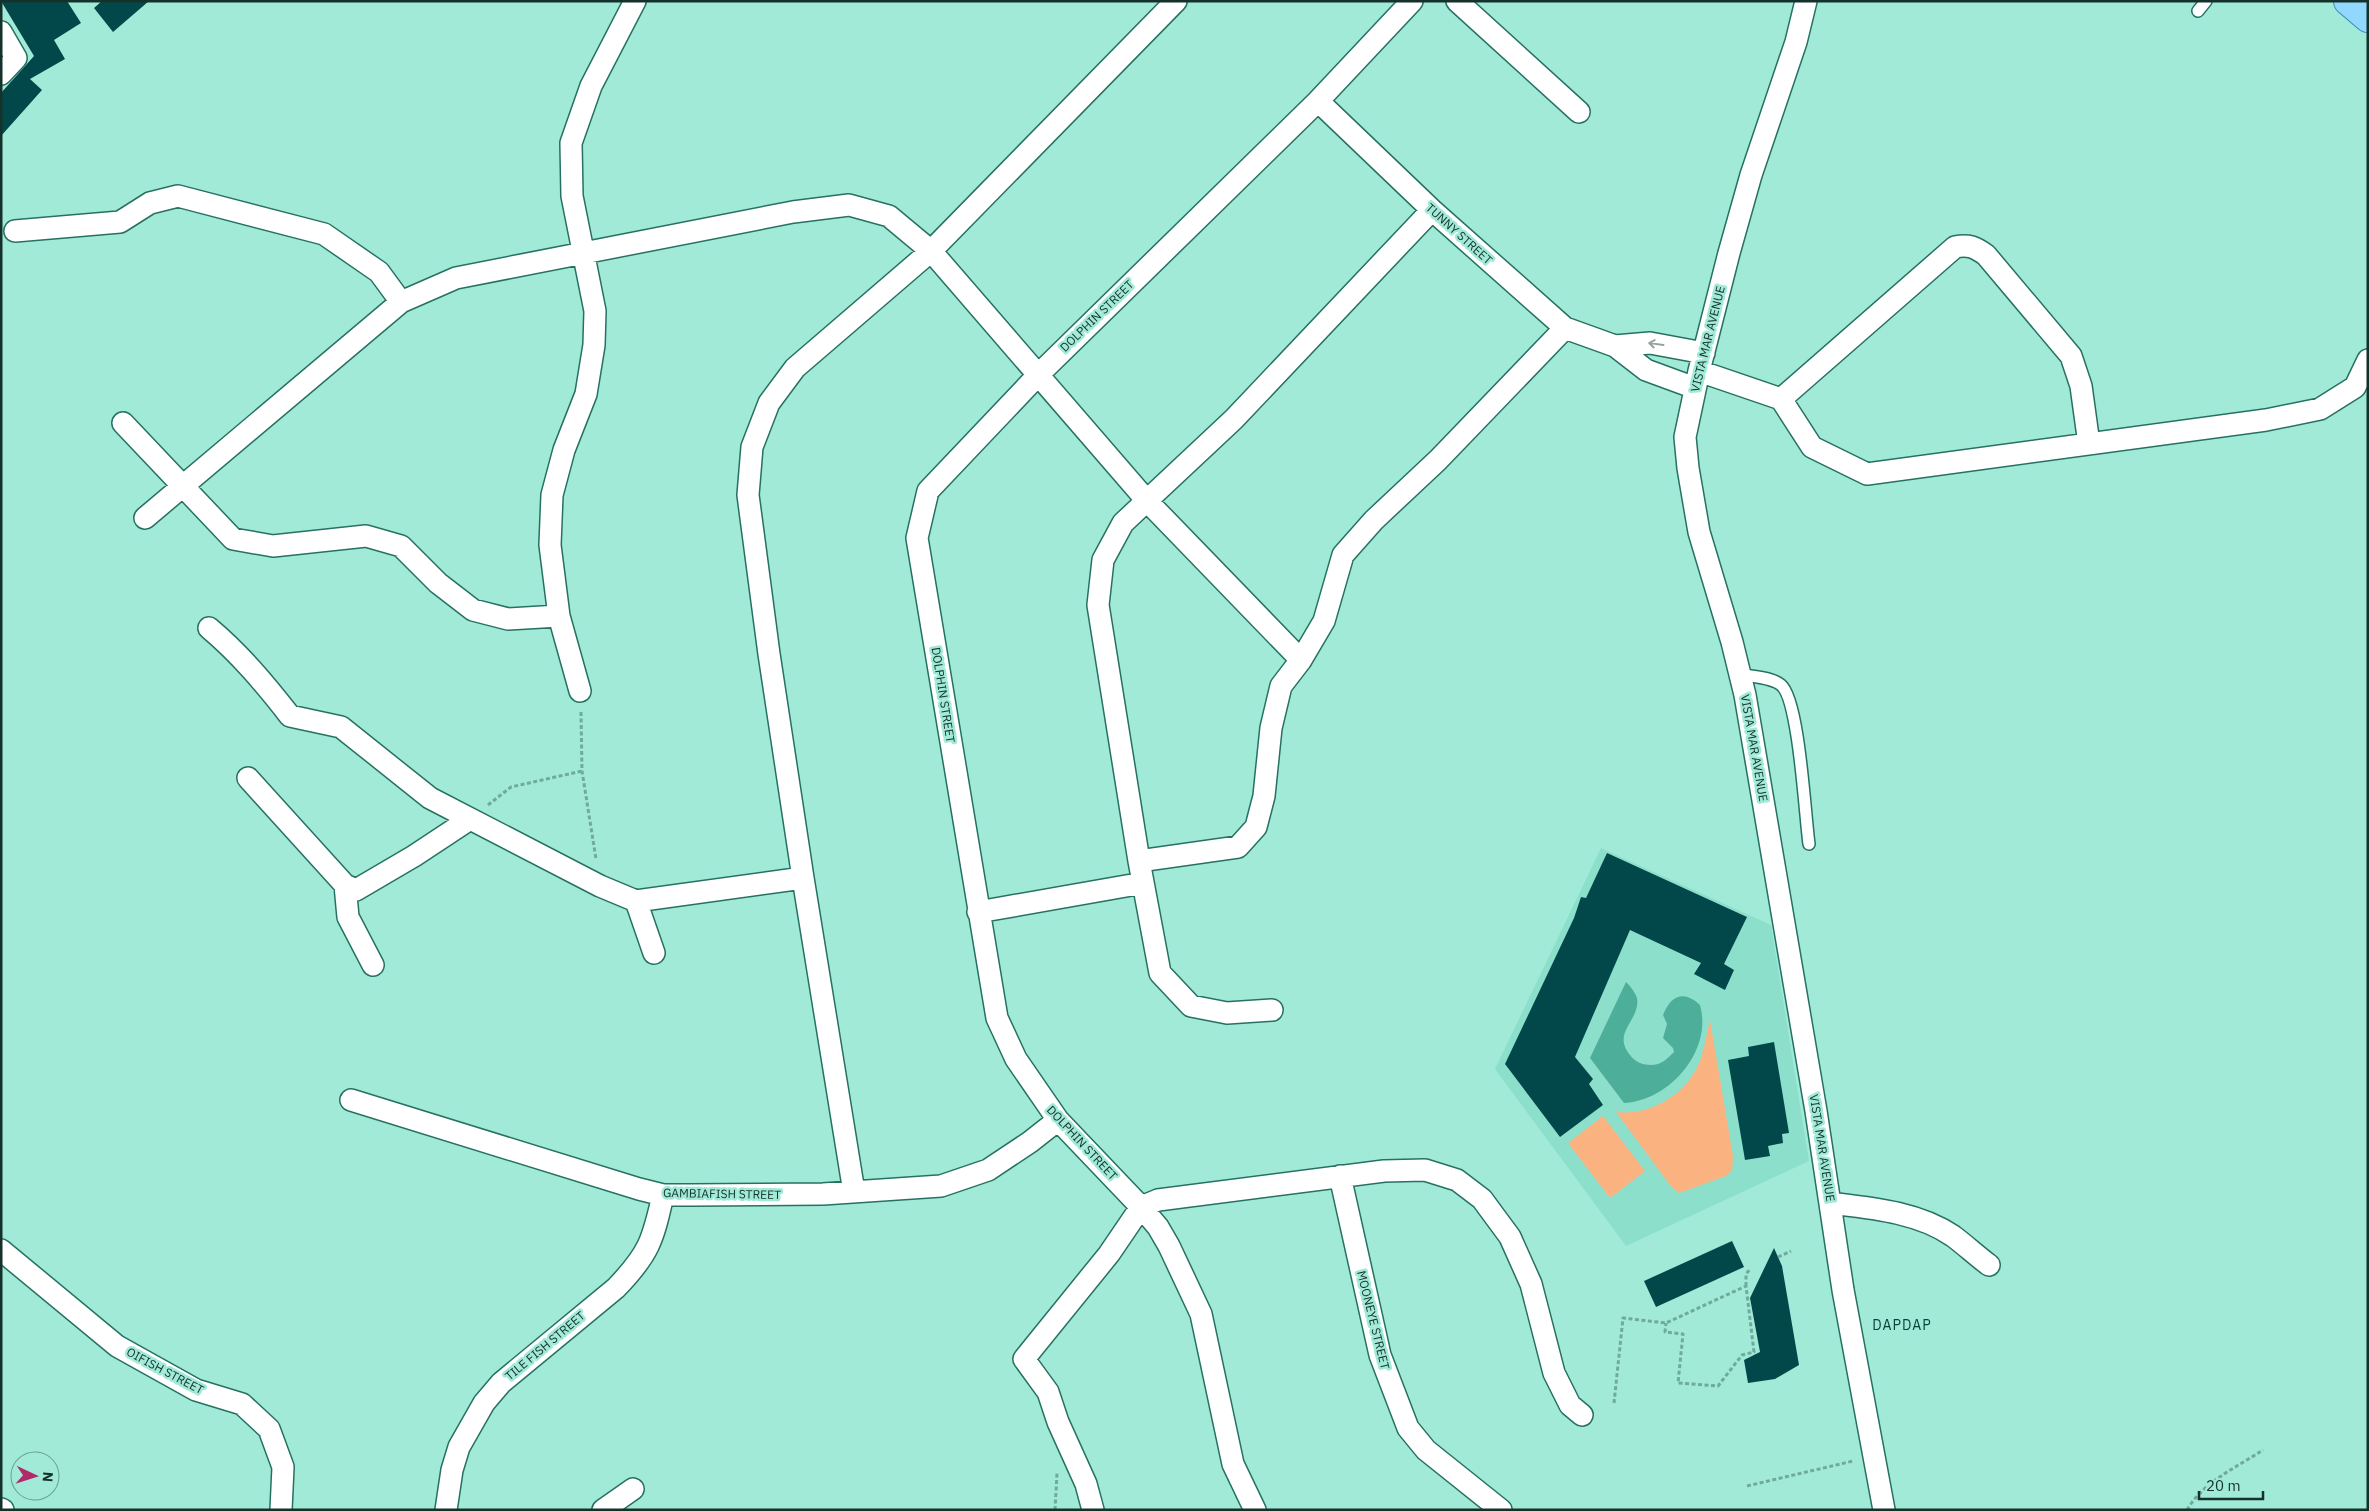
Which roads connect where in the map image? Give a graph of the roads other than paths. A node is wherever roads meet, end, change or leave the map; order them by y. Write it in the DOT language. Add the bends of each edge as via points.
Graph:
graph roads {
  1 [pos="635,1"];
  2 [pos="1176,1"];
  3 [pos="1412,1"];
  4 [pos="1457,1"];
  5 [pos="1806,1"];
  6 [pos="2206,1"];
  7 [pos="2348,1"];
  8 [pos="2198,11"];
  9 [pos="2368,18"];
  10 [pos="1,32"];
  11 [pos="1,74"];
  12 [pos="1318,101"];
  13 [pos="1579,112"];
  14 [pos="1432,210"];
  15 [pos="15,231"];
  16 [pos="931,251"];
  17 [pos="582,252"];
  18 [pos="401,302"];
  19 [pos="1564,328"];
  20 [pos="1615,346"];
  21 [pos="2368,360"];
  22 [pos="1699,370"];
  23 [pos="1039,374"];
  24 [pos="1780,399"];
  25 [pos="123,424"];
  26 [pos="2089,444"];
  27 [pos="182,485"];
  28 [pos="1148,502"];
  29 [pos="145,518"];
  30 [pos="559,616"];
  31 [pos="209,628"];
  32 [pos="1300,660"];
  33 [pos="1740,674"];
  34 [pos="580,691"];
  35 [pos="248,778"];
  36 [pos="470,819"];
  37 [pos="1809,844"];
  38 [pos="1139,861"];
  39 [pos="802,878"];
  40 [pos="1142,883"];
  41 [pos="344,885"];
  42 [pos="636,901"];
  43 [pos="978,912"];
  44 [pos="654,953"];
  45 [pos="373,965"];
  46 [pos="1272,1010"];
  47 [pos="351,1100"];
  48 [pos="1058,1120"];
  49 [pos="1340,1176"];
  50 [pos="854,1192"];
  51 [pos="663,1194"];
  52 [pos="1830,1203"];
  53 [pos="1142,1207"];
  54 [pos="1,1250"];
  55 [pos="1989,1266"];
  56 [pos="1582,1415"];
  57 [pos="633,1489"];
  58 [pos="281,1510"];
  59 [pos="446,1510"];
  60 [pos="603,1510"];
  61 [pos="1092,1510"];
  62 [pos="1255,1510"];
  63 [pos="1501,1510"];
  64 [pos="1884,1510"];
  1 -- 17 [label="street" via="591,86 571,143 572,196"];
  2 -- 16 [label="street"];
  3 -- 12 [label="street, DOLPHIN STREET"];
  4 -- 13 [label="street"];
  5 -- 22 [label="street, VISTA MAR AVENUE" via="1779,97 1751,175"];
  6 -- 8 [label="lane"];
  7 -- 9 [label="main road"];
  10 -- 11 [label="street" via="16,58"];
  12 -- 14 [label="street, TUNNY STREET"];
  12 -- 23 [label="street, DOLPHIN STREET"];
  14 -- 19 [label="street, TUNNY STREET"];
  14 -- 28 [label="street" via="1234,419"];
  15 -- 18 [label="street" via="120,222 150,203 178,196 324,234 379,272"];
  16 -- 17 [label="street" via="889,216 849,205 793,212"];
  16 -- 23 [label="street"];
  16 -- 39 [label="street" via="795,368 768,403 752,447 748,495"];
  17 -- 18 [label="street" via="456,278"];
  17 -- 30 [label="street" via="595,310 594,345 586,394 564,450 552,495 550,545"];
  18 -- 27 [label="street"];
  19 -- 20 [label="street, TUNNY STREET"];
  19 -- 32 [label="street" via="1343,555 1324,621"];
  22 -- 20 [label="street, TUNNY STREET, one-way" via="1650,343"];
  20 -- 22 [label="street, TUNNY STREET" via="1646,370"];
  21 -- 26 [label="street" via="2355,387 2320,410"];
  22 -- 24 [label="street"];
  22 -- 33 [label="street, VISTA MAR AVENUE" via="1686,437 1688,468 1706,560"];
  23 -- 28 [label="street"];
  23 -- 43 [label="street, DOLPHIN STREET" via="928,491 917,538"];
  24 -- 26 [label="street" via="1812,447 1867,474"];
  24 -- 26 [label="street" via="1955,248 1965,245 1986,254 2071,356 2081,386"];
  25 -- 27 [label="street"];
  27 -- 29 [label="street"];
  27 -- 30 [label="street" via="233,539 273,546 366,536 401,546 438,583 473,610 508,619"];
  28 -- 32 [label="street"];
  28 -- 38 [label="street" via="1124,523 1103,560 1098,605"];
  30 -- 34 [label="street"];
  31 -- 36 [label="street" via="247,662 290,716 342,727 430,798"];
  32 -- 38 [label="street" via="1281,686 1271,728 1264,796 1256,827 1238,847"];
  33 -- 37 [label="lane" via="1776,682 1789,694"];
  33 -- 52 [label="street, VISTA MAR AVENUE"];
  35 -- 41 [label="street"];
  36 -- 41 [label="street" via="356,890"];
  36 -- 42 [label="street"];
  38 -- 40 [label="street"];
  39 -- 42 [label="street"];
  39 -- 50 [label="street"];
  40 -- 43 [label="street"];
  40 -- 46 [label="street" via="1160,973 1191,1006 1227,1013"];
  41 -- 45 [label="street" via="348,917"];
  42 -- 44 [label="street"];
  43 -- 48 [label="street, DOLPHIN STREET" via="1000,1025 1020,1066"];
  47 -- 51 [label="street, GAMBIAFISH STREET"];
  48 -- 50 [label="street, GAMBIAFISH STREET" via="988,1170 964,1180 941,1186"];
  48 -- 53 [label="street, DOLPHIN STREET"];
  49 -- 53 [label="street" via="1186,1195 1158,1200"];
  49 -- 56 [label="street" via="1425,1170 1457,1180 1482,1199 1510,1237 1520,1257 1531,1284 1554,1373 1570,1405"];
  49 -- 63 [label="street, MOONEYE STREET" via="1380,1355 1408,1428 1426,1450"];
  50 -- 51 [label="street, GAMBIAFISH STREET"];
  51 -- 59 [label="street, TILE FISH STREET" via="655,1232 632,1271 616,1288 501,1383 484,1403 459,1447"];
  52 -- 55 [label="street" via="1921,1220 1952,1236"];
  52 -- 64 [label="street, VISTA MAR AVENUE"];
  53 -- 61 [label="street" via="1109,1254 1024,1359 1048,1392 1086,1484"];
  53 -- 62 [label="street, DOLPHIN STREET" via="1165,1240 1201,1314 1233,1464"];
  54 -- 58 [label="street, OIFISH STREET" via="117,1346 196,1390 242,1404 269,1428 283,1467"];
  57 -- 60 [label="street"];
}
